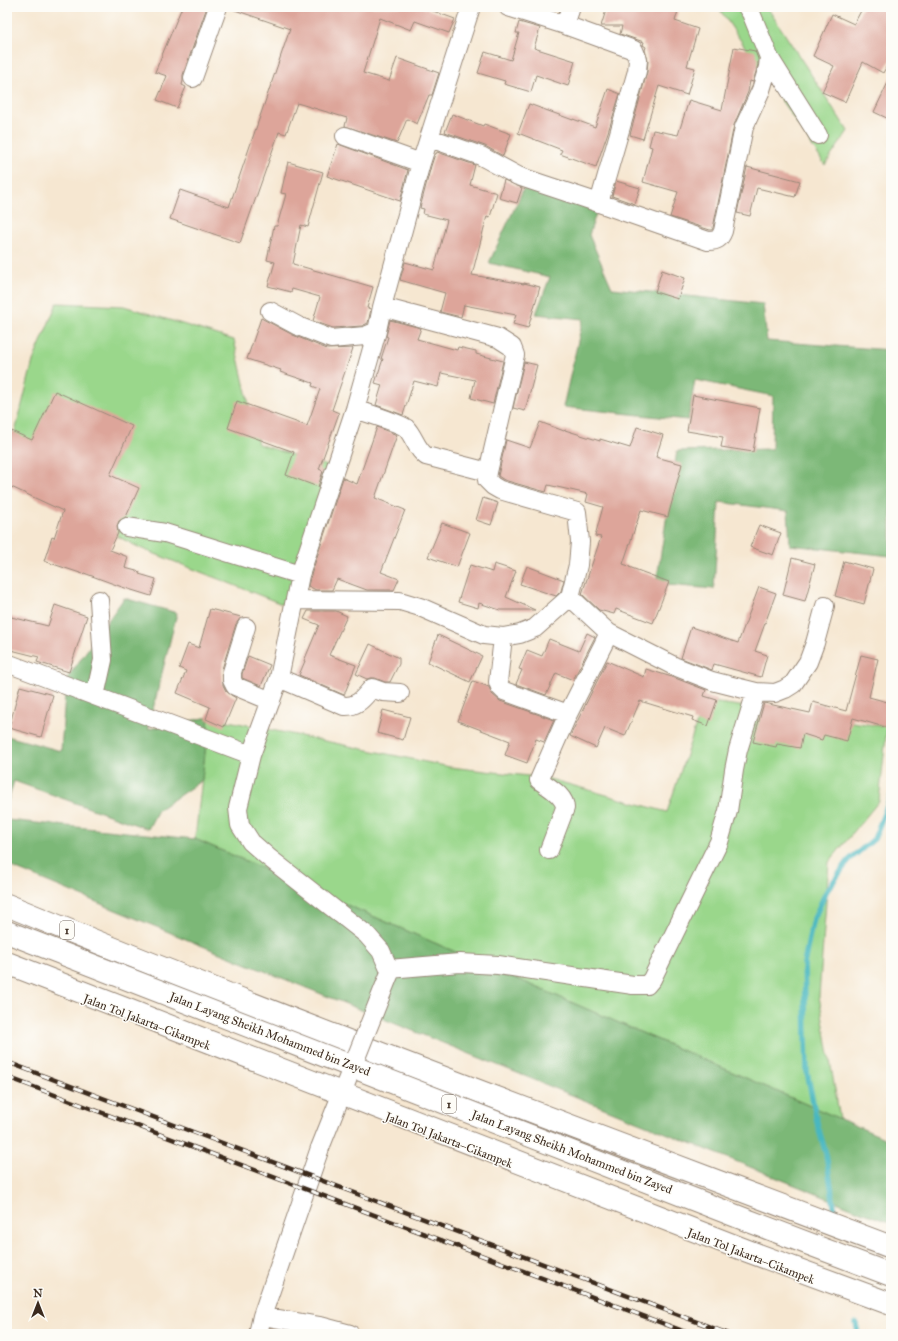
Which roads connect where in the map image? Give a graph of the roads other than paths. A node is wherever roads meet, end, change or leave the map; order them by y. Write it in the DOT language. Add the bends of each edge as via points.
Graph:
graph roads {
  1 [pos="218,7"];
  2 [pos="471,7"];
  3 [pos="508,7"];
  4 [pos="571,7"];
  5 [pos="747,7"];
  6 [pos="565,25"];
  7 [pos="770,57"];
  8 [pos="193,78"];
  9 [pos="818,135"];
  10 [pos="346,136"];
  11 [pos="430,138"];
  12 [pos="421,163"];
  13 [pos="600,203"];
  14 [pos="382,307"];
  15 [pos="270,311"];
  16 [pos="377,331"];
  17 [pos="355,409"];
  18 [pos="488,472"];
  19 [pos="127,527"];
  20 [pos="300,575"];
  21 [pos="570,597"];
  22 [pos="99,600"];
  23 [pos="295,600"];
  24 [pos="825,606"];
  25 [pos="246,627"];
  26 [pos="609,632"];
  27 [pos="503,637"];
  28 [pos="7,663"];
  29 [pos="279,678"];
  30 [pos="756,692"];
  31 [pos="400,693"];
  32 [pos="95,696"];
  33 [pos="271,701"];
  34 [pos="568,714"];
  35 [pos="251,755"];
  36 [pos="549,850"];
  37 [pos="7,897"];
  38 [pos="7,905"];
  39 [pos="7,932"];
  40 [pos="126,955"];
  41 [pos="11,970"];
  42 [pos="389,972"];
  43 [pos="891,1248"];
  44 [pos="891,1275"];
  45 [pos="891,1304"];
  46 [pos="891,1310"];
  47 [pos="262,1316"];
  48 [pos="258,1334"];
  49 [pos="350,1334"];
  1 -- 8 [label="street"];
  2 -- 11 [label="street"];
  3 -- 6 [label="street"];
  4 -- 6 [label="street"];
  5 -- 7 [label="street"];
  6 -- 13 [label="street" via="634,50 638,60"];
  7 -- 9 [label="street"];
  7 -- 13 [label="street" via="761,90 744,126 720,238 708,241"];
  10 -- 12 [label="street"];
  11 -- 12 [label="street"];
  11 -- 13 [label="street" via="481,156 518,176"];
  12 -- 14 [label="street"];
  14 -- 16 [label="street"];
  14 -- 18 [label="street" via="498,338 512,347 514,354"];
  15 -- 16 [label="street" via="331,339 365,336"];
  16 -- 17 [label="street"];
  17 -- 18 [label="street" via="404,426 420,452 426,456"];
  17 -- 20 [label="street"];
  18 -- 21 [label="street" via="487,480 500,490 577,512 580,542 578,565"];
  19 -- 20 [label="street" via="165,533"];
  20 -- 23 [label="street"];
  21 -- 26 [label="street"];
  21 -- 27 [label="street" via="535,628"];
  22 -- 32 [label="street" via="104,660"];
  23 -- 27 [label="street" via="400,601 484,635"];
  23 -- 29 [label="street"];
  24 -- 30 [label="street" via="808,662 793,684 775,693"];
  25 -- 33 [label="street" via="232,672 232,680 235,686"];
  26 -- 30 [label="street" via="674,666 712,681"];
  26 -- 34 [label="street"];
  27 -- 34 [label="street" via="498,682 500,687 504,691"];
  28 -- 32 [label="street"];
  29 -- 31 [label="street" via="344,706 357,704 372,688 382,692"];
  29 -- 33 [label="street"];
  30 -- 42 [label="street" via="738,750 728,811 718,842 647,985 498,965 460,963"];
  32 -- 35 [label="street"];
  33 -- 35 [label="street"];
  34 -- 36 [label="street" via="539,780 562,797 565,803"];
  35 -- 42 [label="street" via="238,808 240,825 251,842 268,857 367,935 381,951"];
  37 -- 40 [label="highway"];
  38 -- 40 [label="highway, 1"];
  39 -- 44 [label="highway, Jalan Layang Sheikh Mohammed bin Zayed / 1, bridge"];
  40 -- 43 [label="highway, 1"];
  41 -- 45 [label="highway, 1, bridge"];
  41 -- 46 [label="highway, Jalan Tol Jakarta–Cikampek / 1"];
  42 -- 47 [label="street, bridge" via="320,1148"];
  47 -- 48 [label="street"];
  47 -- 49 [label="street"];
}
